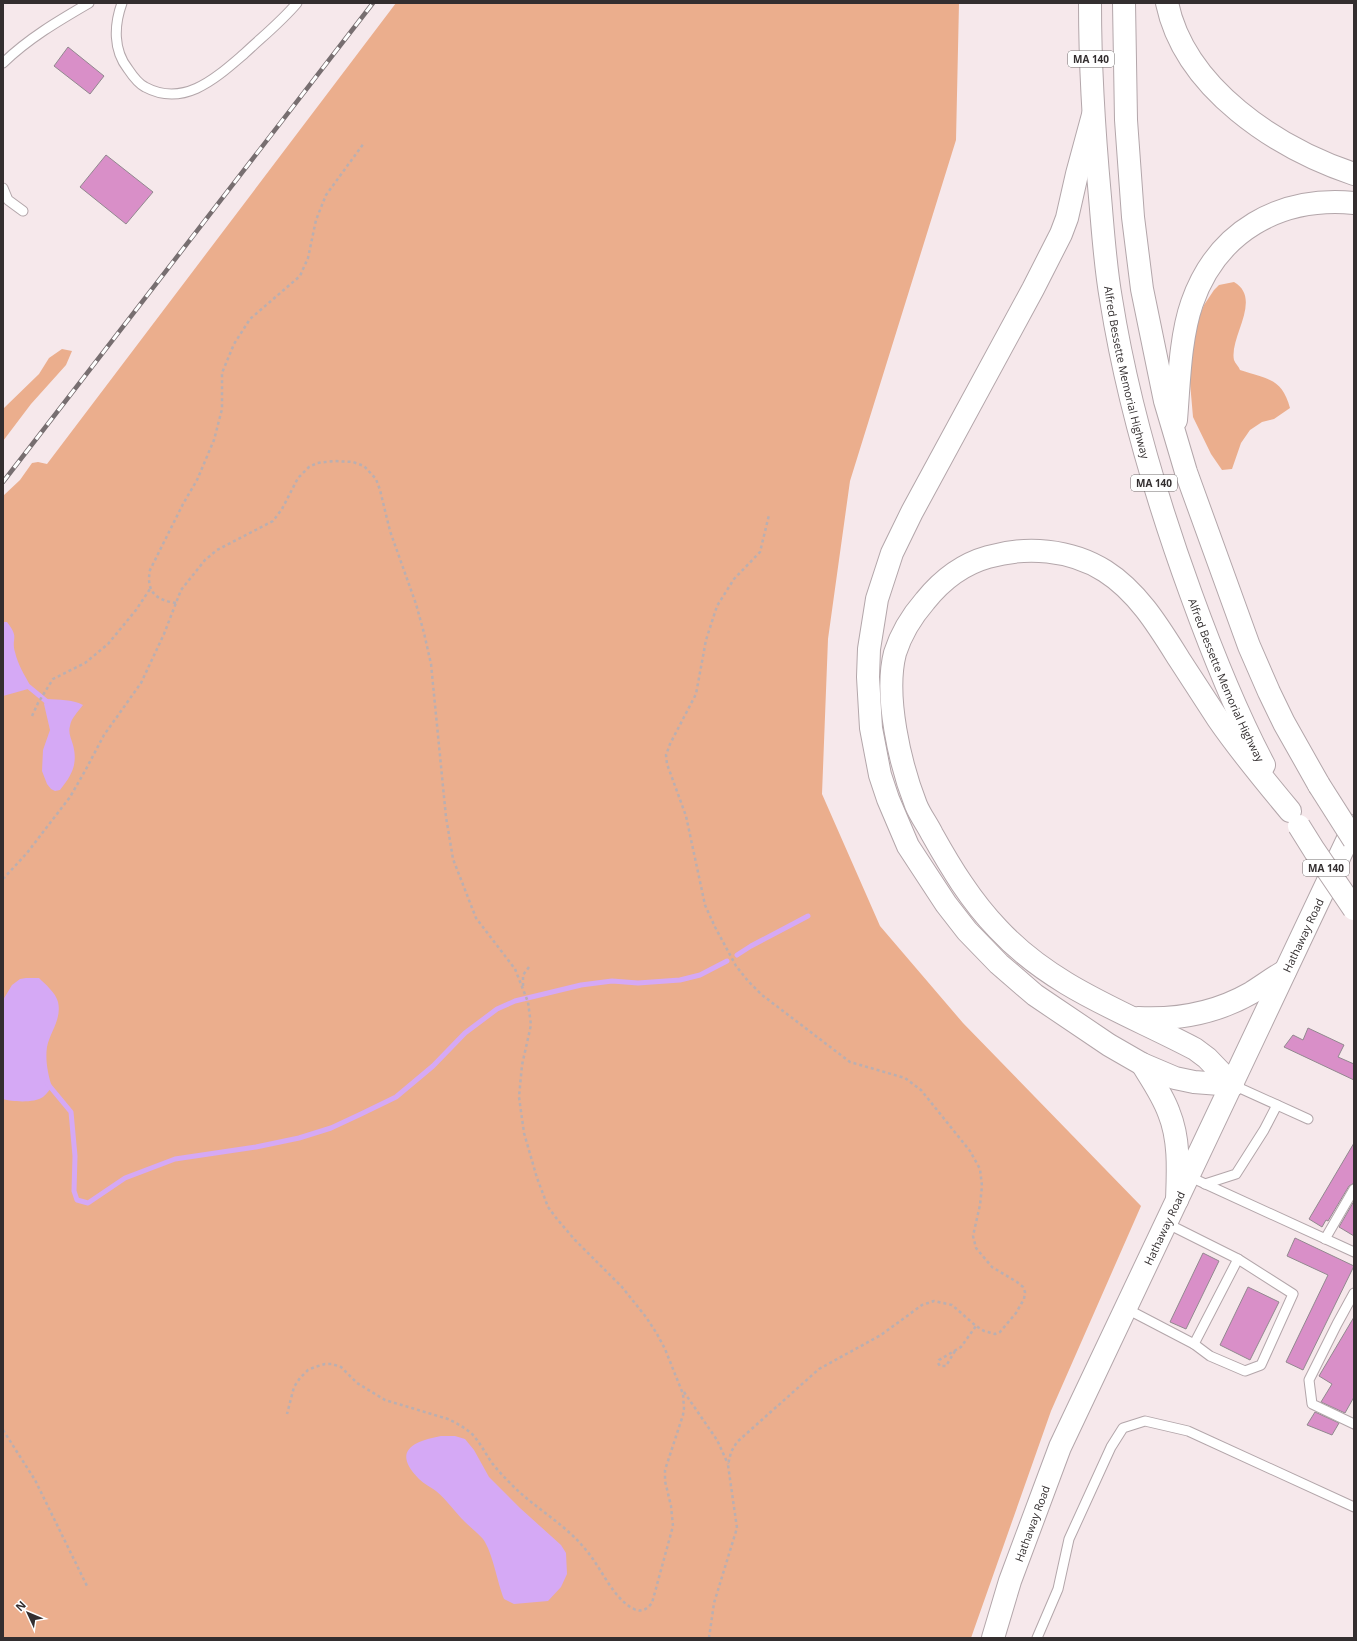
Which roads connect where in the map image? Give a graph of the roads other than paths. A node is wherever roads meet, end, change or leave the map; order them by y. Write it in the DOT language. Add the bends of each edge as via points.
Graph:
graph roads {
  1 [pos="89,3"];
  2 [pos="122,3"];
  3 [pos="297,3"];
  4 [pos="1090,3"];
  5 [pos="1124,3"];
  6 [pos="1167,3"];
  7 [pos="3,63"];
  8 [pos="1093,115"];
  9 [pos="1354,174"];
  10 [pos="3,188"];
  11 [pos="1354,203"];
  12 [pos="23,211"];
  13 [pos="1175,437"];
  14 [pos="1294,819"];
  15 [pos="1354,826"];
  16 [pos="1354,840"];
  17 [pos="1354,909"];
  18 [pos="1285,971"];
  19 [pos="1132,1018"];
  20 [pos="1142,1064"];
  21 [pos="1233,1084"];
  22 [pos="1277,1105"];
  23 [pos="1308,1119"];
  24 [pos="1197,1180"];
  25 [pos="1354,1189"];
  26 [pos="1177,1200"];
  27 [pos="1166,1223"];
  28 [pos="1325,1239"];
  29 [pos="1354,1252"];
  30 [pos="1238,1259"];
  31 [pos="1354,1293"];
  32 [pos="1126,1308"];
  33 [pos="1194,1344"];
  34 [pos="1354,1424"];
  35 [pos="1354,1507"];
  36 [pos="993,1638"];
  37 [pos="1037,1638"];
  1 -- 7 [label="lane" via="20,47"];
  2 -- 3 [label="lane" via="116,18 116,46 127,68 144,87 168,95 192,91 217,77 283,20"];
  4 -- 8 [label="main road, Alfred Bessette Memorial Highway / MA 140"];
  5 -- 13 [label="main road, MA 140" via="1126,120 1137,251 1149,328"];
  6 -- 9 [label="main road" via="1174,25 1189,55 1226,100 1294,149 1315,160"];
  8 -- 14 [label="main road, Alfred Bessette Memorial Highway / MA 140" via="1111,299 1125,372 1144,448 1170,535 1208,640 1246,728"];
  8 -- 20 [label="main road" via="1061,234 892,553 872,622 868,705 875,752 888,799 908,846 946,904 983,948 1016,980 1098,1038"];
  10 -- 12 [label="lane" via="8,200"];
  11 -- 13 [label="main road" via="1317,202 1276,212 1244,230 1220,254 1199,286 1187,322"];
  13 -- 16 [label="main road, MA 140, bridge" via="1249,646 1269,692 1319,785"];
  14 -- 17 [label="main road, Alfred Bessette Memorial Highway / MA 140, bridge"];
  14 -- 19 [label="main road" via="1219,721 1154,620 1123,585 1105,571 1060,553 1036,550 1000,554 964,567 947,579 916,611 898,646 892,675 892,698 897,736 917,806 963,886 1017,948 1054,977 1093,1000"];
  15 -- 18 [label="main road, Hathaway Road"];
  18 -- 19 [label="main road" via="1251,993 1213,1010 1170,1018"];
  18 -- 21 [label="main road, Hathaway Road"];
  19 -- 21 [label="main road" via="1195,1049"];
  20 -- 21 [label="main road" via="1175,1078 1194,1082"];
  20 -- 26 [label="main road" via="1170,1114 1177,1156"];
  21 -- 22 [label="lane"];
  21 -- 24 [label="main road, Hathaway Road"];
  22 -- 23 [label="lane"];
  22 -- 24 [label="lane" via="1236,1174"];
  24 -- 26 [label="main road, Hathaway Road"];
  24 -- 28 [label="lane"];
  25 -- 28 [label="lane"];
  26 -- 27 [label="main road, Hathaway Road"];
  27 -- 30 [label="lane"];
  27 -- 32 [label="main road, Hathaway Road"];
  28 -- 29 [label="lane"];
  30 -- 33 [label="lane"];
  30 -- 33 [label="lane" via="1293,1294 1261,1365 1244,1371 1210,1356"];
  31 -- 34 [label="lane" via="1308,1380 1312,1404"];
  32 -- 33 [label="lane"];
  32 -- 36 [label="main road, Hathaway Road" via="1049,1474 1010,1581"];
  35 -- 37 [label="lane" via="1188,1431 1145,1421 1123,1428 1111,1447 1069,1539 1058,1589"];
}
